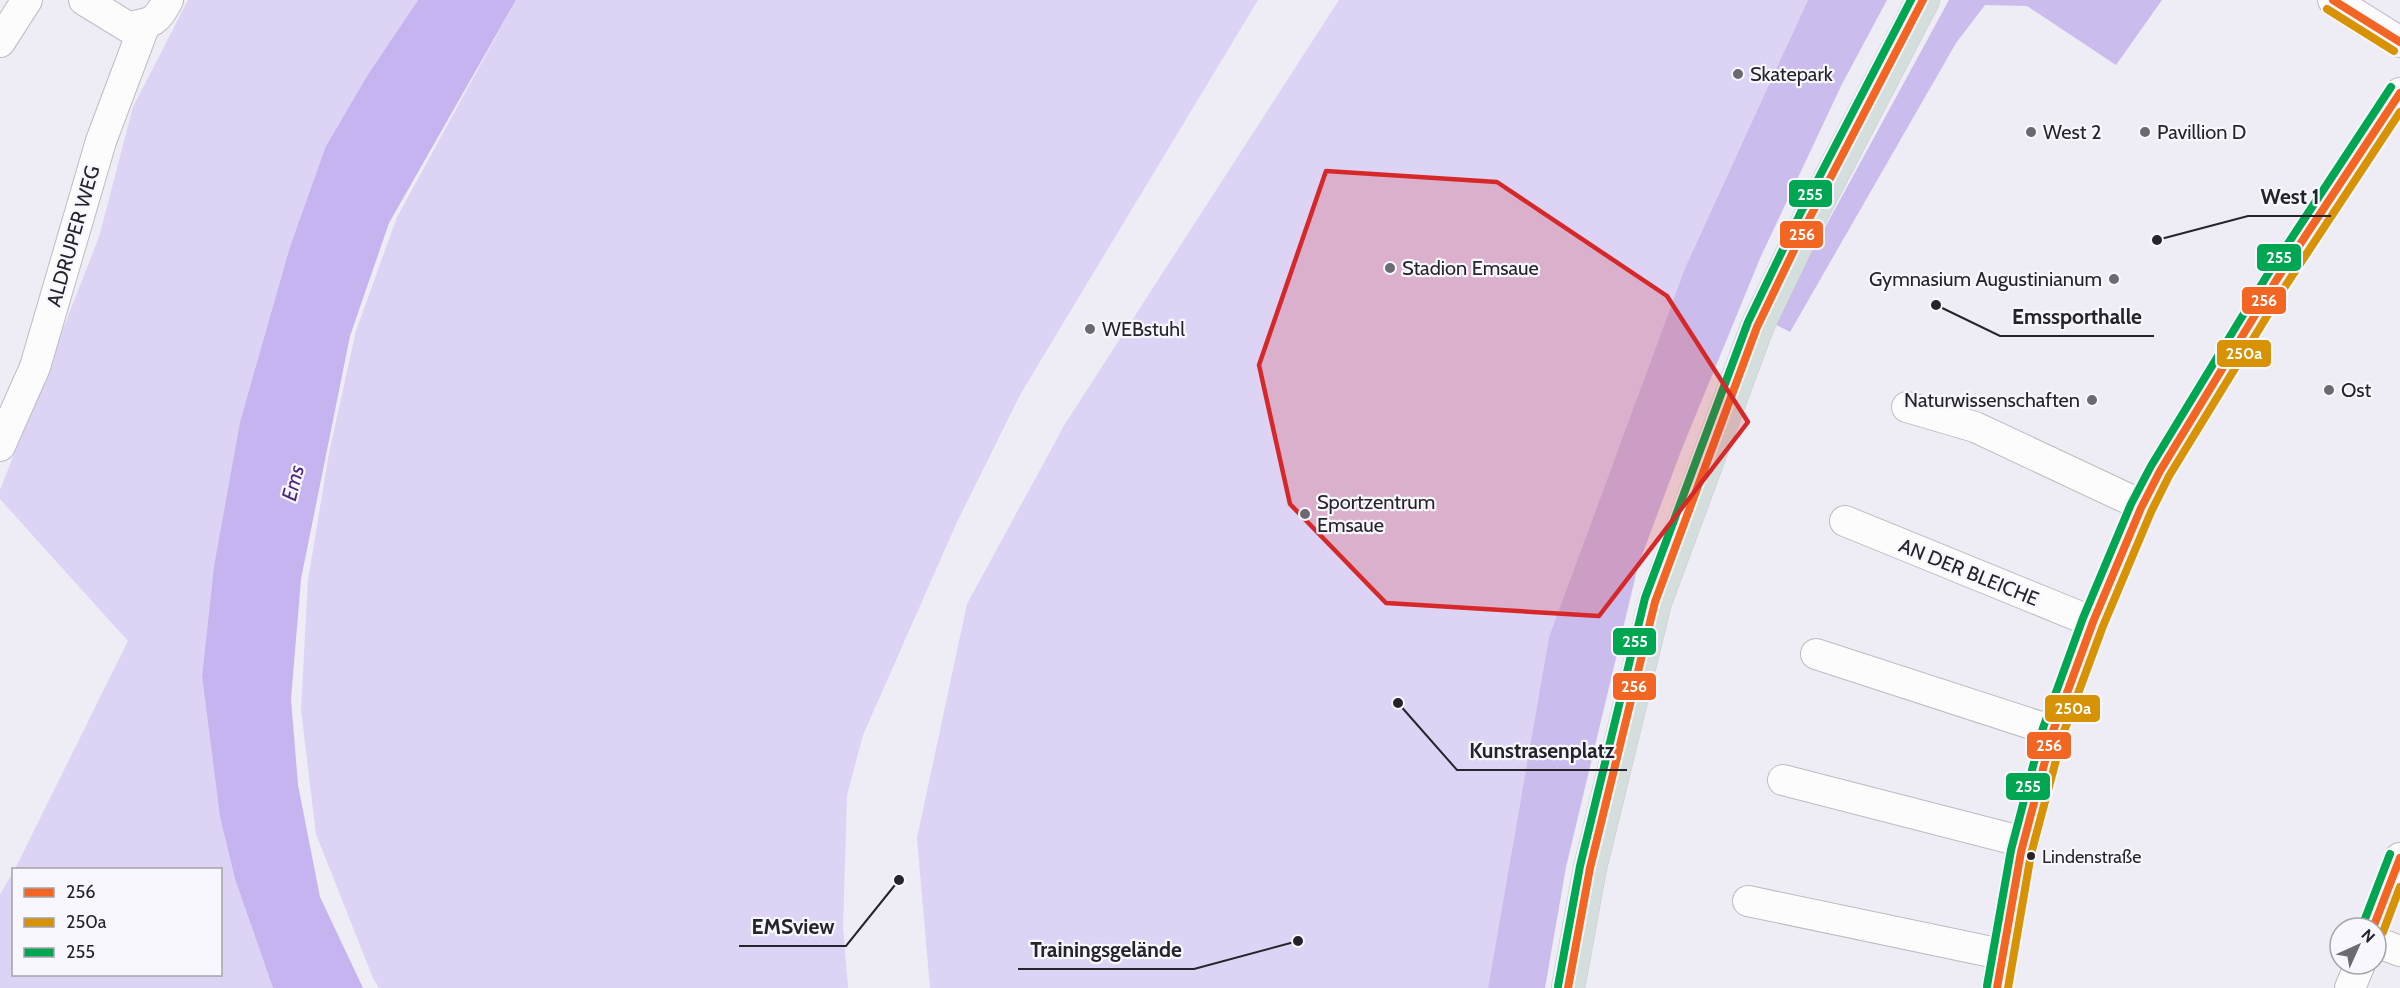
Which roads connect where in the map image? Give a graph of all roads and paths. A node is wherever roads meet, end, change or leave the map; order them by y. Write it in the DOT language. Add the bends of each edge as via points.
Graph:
graph roads {
  1 [pos="27,0"];
  2 [pos="84,0"];
  3 [pos="168,0"];
  4 [pos="1923,0"];
  5 [pos="2333,0"];
  6 [pos="145,24"];
  7 [pos="0,42"];
  8 [pos="2400,42"];
  9 [pos="2400,65"];
  10 [pos="2400,93"];
  11 [pos="1907,407"];
  12 [pos="0,446"];
  13 [pos="2141,508"];
  14 [pos="1845,521"];
  15 [pos="2093,622"];
  16 [pos="1816,654"];
  17 [pos="2053,731"];
  18 [pos="1783,780"];
  19 [pos="2024,842"];
  20 [pos="2400,858"];
  21 [pos="1748,901"];
  22 [pos="2378,916"];
  23 [pos="2001,954"];
  24 [pos="1568,988"];
  25 [pos="1997,988"];
  1 -- 7 [label="street"];
  2 -- 6 [label="street" via="128,27"];
  3 -- 6 [label="street, ALDRUPER WEG" via="158,18"];
  4 -- 24 [label="main road" via="1757,327 1655,602 1590,868"];
  5 -- 8 [label="street"];
  6 -- 12 [label="street, ALDRUPER WEG" via="101,141 35,367"];
  8 -- 9 [label="street"];
  10 -- 13 [label="street" via="2277,279"];
  11 -- 13 [label="street" via="1975,427"];
  13 -- 15 [label="street"];
  14 -- 15 [label="street, AN DER BLEICHE"];
  15 -- 17 [label="street"];
  16 -- 17 [label="street"];
  17 -- 19 [label="street"];
  18 -- 19 [label="street"];
  19 -- 23 [label="street"];
  20 -- 22 [label="street"];
  21 -- 23 [label="street"];
  23 -- 25 [label="street"];
}
